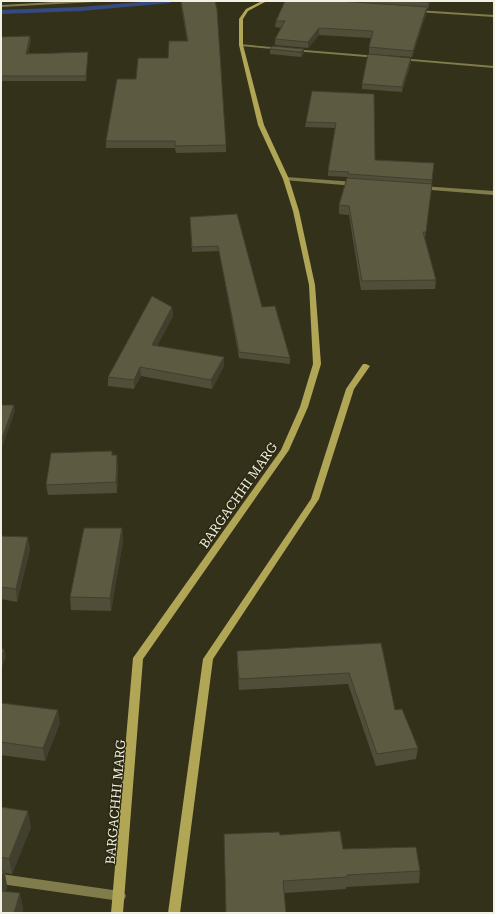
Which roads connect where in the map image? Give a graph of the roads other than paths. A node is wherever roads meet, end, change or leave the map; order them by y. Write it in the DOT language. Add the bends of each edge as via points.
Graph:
graph roads {
  1 [pos="95,1"];
  2 [pos="265,1"];
  3 [pos="38,2"];
  4 [pos="1,6"];
  5 [pos="409,10"];
  6 [pos="494,16"];
  7 [pos="241,45"];
  8 [pos="383,57"];
  9 [pos="399,59"];
  10 [pos="494,67"];
  11 [pos="286,179"];
  12 [pos="363,184"];
  13 [pos="417,188"];
  14 [pos="494,192"];
  15 [pos="366,366"];
  16 [pos="1,880"];
  17 [pos="120,896"];
  18 [pos="118,913"];
  19 [pos="174,913"];
  1 -- 3 [label="street"];
  2 -- 7 [label="street, BARGACHHI MARG" via="247,10 241,19"];
  3 -- 4 [label="street"];
  5 -- 6 [label="street"];
  7 -- 8 [label="street"];
  7 -- 11 [label="street, BARGACHHI MARG" via="261,125"];
  9 -- 10 [label="street"];
  11 -- 12 [label="street"];
  11 -- 17 [label="street, BARGACHHI MARG" via="296,211 312,285 317,364 304,408 285,450 138,658"];
  13 -- 14 [label="street"];
  15 -- 19 [label="street" via="350,389 315,499 208,659"];
  16 -- 17 [label="street"];
  17 -- 18 [label="street, BARGACHHI MARG"];
}
